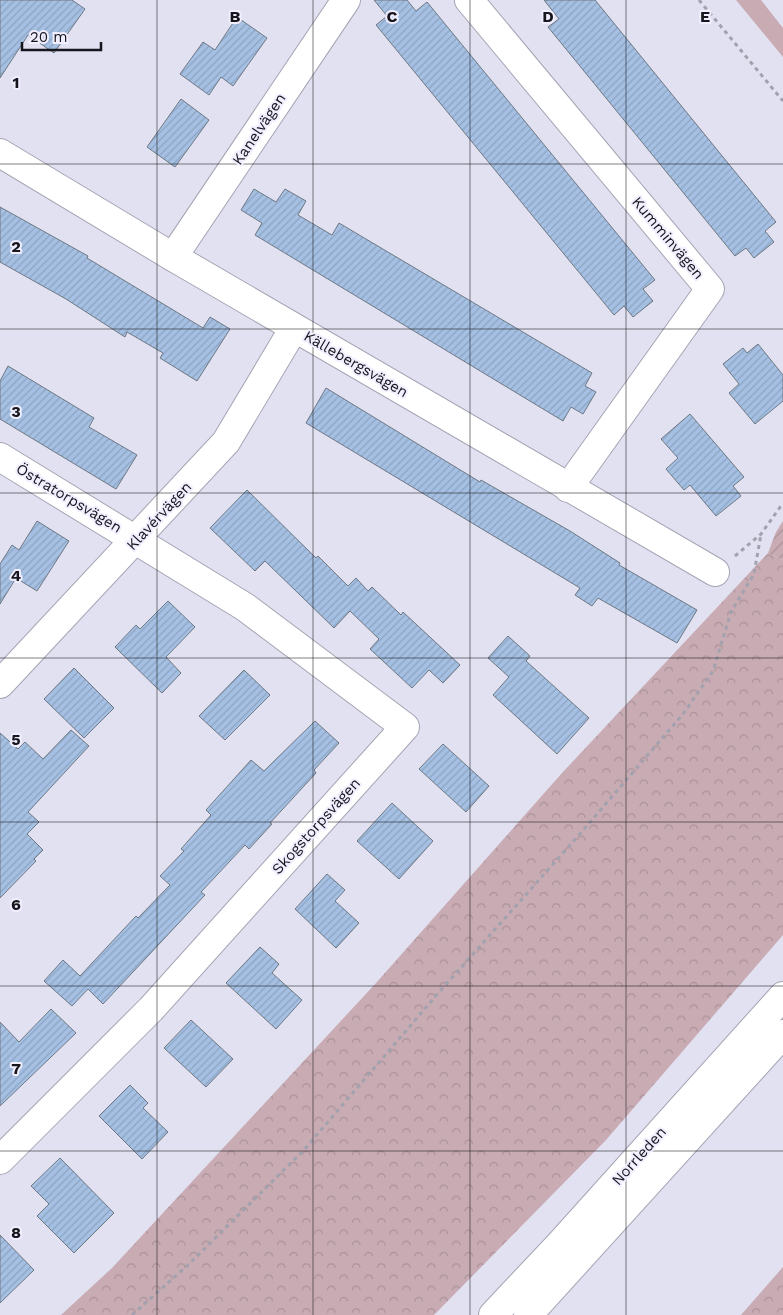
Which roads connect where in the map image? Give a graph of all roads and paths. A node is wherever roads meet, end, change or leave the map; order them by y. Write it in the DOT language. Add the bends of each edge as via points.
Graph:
graph roads {
  1 [pos="346,0"];
  2 [pos="469,0"];
  3 [pos="699,0"];
  4 [pos="783,102"];
  5 [pos="0,153"];
  6 [pos="173,257"];
  7 [pos="294,328"];
  8 [pos="0,457"];
  9 [pos="568,488"];
  10 [pos="783,503"];
  11 [pos="762,534"];
  12 [pos="137,540"];
  13 [pos="715,572"];
  14 [pos="0,684"];
  15 [pos="783,996"];
  16 [pos="783,1034"];
  17 [pos="0,1160"];
  18 [pos="132,1315"];
  19 [pos="492,1315"];
  20 [pos="528,1315"];
  1 -- 6 [label="main road, Kanelvägen"];
  2 -- 9 [label="main road, Kumminvägen" via="710,288"];
  3 -- 4 [label="path"];
  5 -- 6 [label="main road, Källebergsvägen"];
  6 -- 7 [label="main road, Källebergsvägen"];
  7 -- 9 [label="main road, Källebergsvägen"];
  7 -- 12 [label="main road, Klavérvägen" via="226,442"];
  8 -- 12 [label="main road, Östratorpsvägen"];
  9 -- 13 [label="main road, Källebergsvägen"];
  10 -- 11 [label="path"];
  11 -- 13 [label="path"];
  11 -- 18 [label="path" via="754,574 731,612 712,671 683,714 303,1151 188,1265"];
  12 -- 14 [label="main road, Klavérvägen"];
  12 -- 17 [label="main road, Skogstorpsvägen" via="245,607 404,727 151,1009"];
  15 -- 19 [label="main road, Norrleden"];
  16 -- 20 [label="main road, Norrleden"];
}
